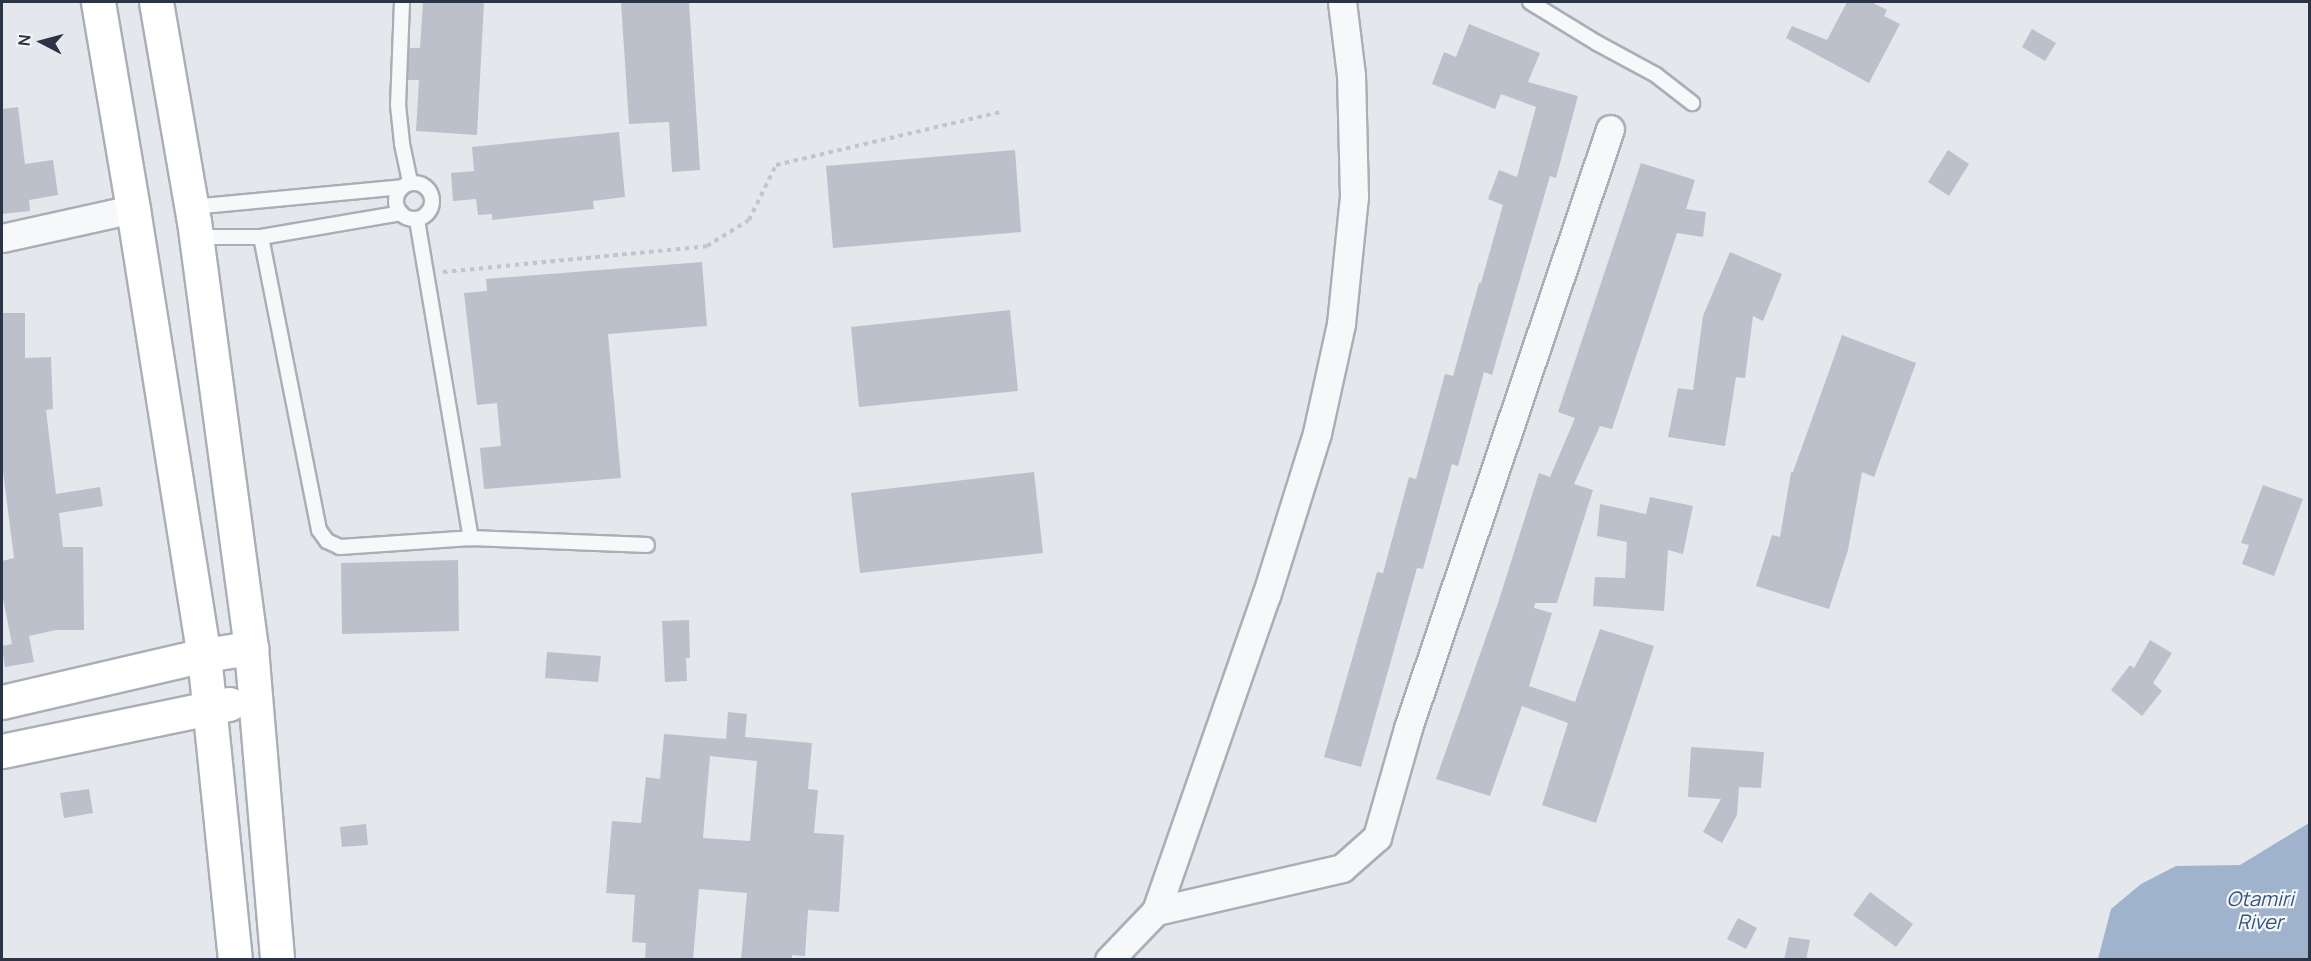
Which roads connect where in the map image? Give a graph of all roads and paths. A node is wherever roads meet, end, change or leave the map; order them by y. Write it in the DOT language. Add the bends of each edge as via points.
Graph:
graph roads {
  1 [pos="98,2"];
  2 [pos="156,2"];
  3 [pos="402,2"];
  4 [pos="1342,2"];
  5 [pos="1530,2"];
  6 [pos="1692,103"];
  7 [pos="1000,112"];
  8 [pos="1610,129"];
  9 [pos="406,185"];
  10 [pos="134,209"];
  11 [pos="401,213"];
  12 [pos="417,220"];
  13 [pos="194,222"];
  14 [pos="261,237"];
  15 [pos="2,238"];
  16 [pos="427,273"];
  17 [pos="471,538"];
  18 [pos="647,544"];
  19 [pos="251,648"];
  20 [pos="204,655"];
  21 [pos="255,699"];
  22 [pos="2,702"];
  23 [pos="209,708"];
  24 [pos="2,750"];
  25 [pos="1156,911"];
  26 [pos="235,960"];
  27 [pos="277,960"];
  28 [pos="1109,960"];
  1 -- 10 [label="main road"];
  2 -- 13 [label="main road"];
  3 -- 9 [label="lane" via="398,105"];
  4 -- 25 [label="street" via="1351,75 1354,197 1341,324 1317,433 1269,585"];
  5 -- 6 [label="lane" via="1656,75"];
  7 -- 16 [label="path" via="776,165 749,220 707,246"];
  8 -- 25 [label="street" via="1411,717 1377,837 1342,868"];
  9 -- 11 [label="lane" via="397,195 396,205"];
  9 -- 12 [label="lane" via="420,183 433,196 427,214"];
  9 -- 13 [label="lane"];
  10 -- 15 [label="street"];
  10 -- 20 [label="main road"];
  11 -- 12 [label="lane"];
  11 -- 14 [label="lane"];
  12 -- 16 [label="lane"];
  13 -- 14 [label="lane"];
  13 -- 19 [label="main road"];
  14 -- 17 [label="lane" via="319,530 327,541 340,547"];
  16 -- 17 [label="lane"];
  17 -- 18 [label="lane"];
  19 -- 20 [label="main road"];
  19 -- 21 [label="main road"];
  20 -- 22 [label="main road"];
  20 -- 23 [label="main road"];
  21 -- 23 [label="main road"];
  21 -- 27 [label="main road"];
  23 -- 24 [label="main road"];
  23 -- 26 [label="main road"];
  25 -- 28 [label="street"];
}
